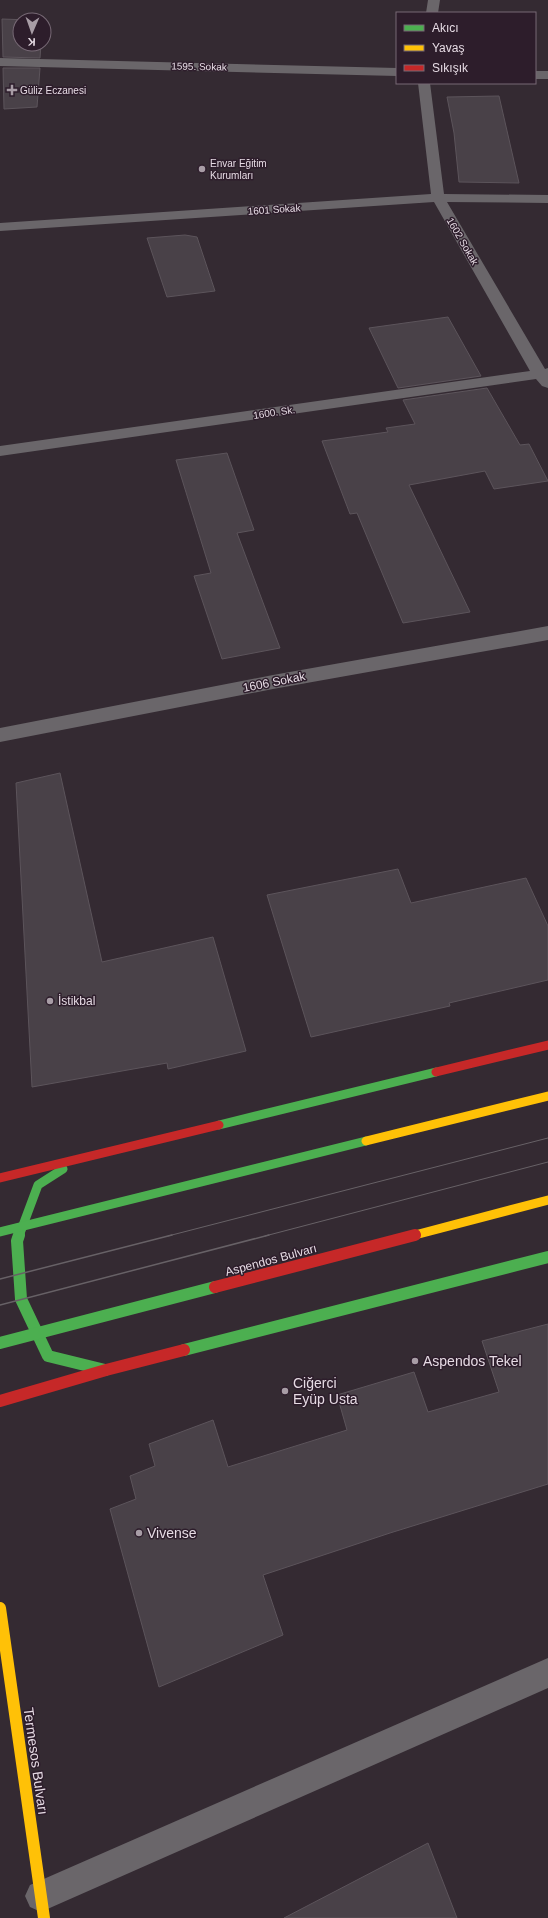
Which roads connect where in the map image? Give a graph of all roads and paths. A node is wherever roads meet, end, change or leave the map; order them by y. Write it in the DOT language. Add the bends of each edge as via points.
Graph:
graph roads {
  1 [pos="434,0"];
  2 [pos="432,12"];
  3 [pos="0,62"];
  4 [pos="396,72"];
  5 [pos="536,75"];
  6 [pos="548,75"];
  7 [pos="424,84"];
  8 [pos="438,198"];
  9 [pos="548,199"];
  10 [pos="0,227"];
  11 [pos="545,377"];
  12 [pos="0,451"];
  13 [pos="548,633"];
  14 [pos="0,735"];
  15 [pos="548,1045"];
  16 [pos="548,1096"];
  17 [pos="82,1158"];
  18 [pos="0,1178"];
  19 [pos="548,1200"];
  20 [pos="0,1232"];
  21 [pos="548,1257"];
  22 [pos="0,1343"];
  23 [pos="106,1370"];
  24 [pos="0,1401"];
  25 [pos="0,1608"];
  26 [pos="548,1673"];
  27 [pos="43,1907"];
  1 -- 2 [label="street"];
  3 -- 4 [label="street, 1595. Sokak"];
  5 -- 6 [label="street"];
  7 -- 8 [label="street, 1602 Sokak"];
  8 -- 9 [label="street, 1601 Sokak"];
  8 -- 10 [label="street, 1601 Sokak"];
  8 -- 11 [label="street, 1602 Sokak"];
  11 -- 12 [label="street, 1600. Sk."];
  13 -- 14 [label="street, 1606 Sokak" via="273,682"];
  15 -- 17 [label="main road"];
  16 -- 20 [label="main road, bridge"];
  17 -- 18 [label="main road"];
  17 -- 23 [label="main road" via="38,1184 17,1241 21,1299 48,1356"];
  19 -- 22 [label="main road, Aspendos Bulvarı, bridge"];
  21 -- 23 [label="main road"];
  23 -- 24 [label="main road"];
  25 -- 27 [label="main road, Termesos Bulvarı"];
  26 -- 27 [label="street"];
}
